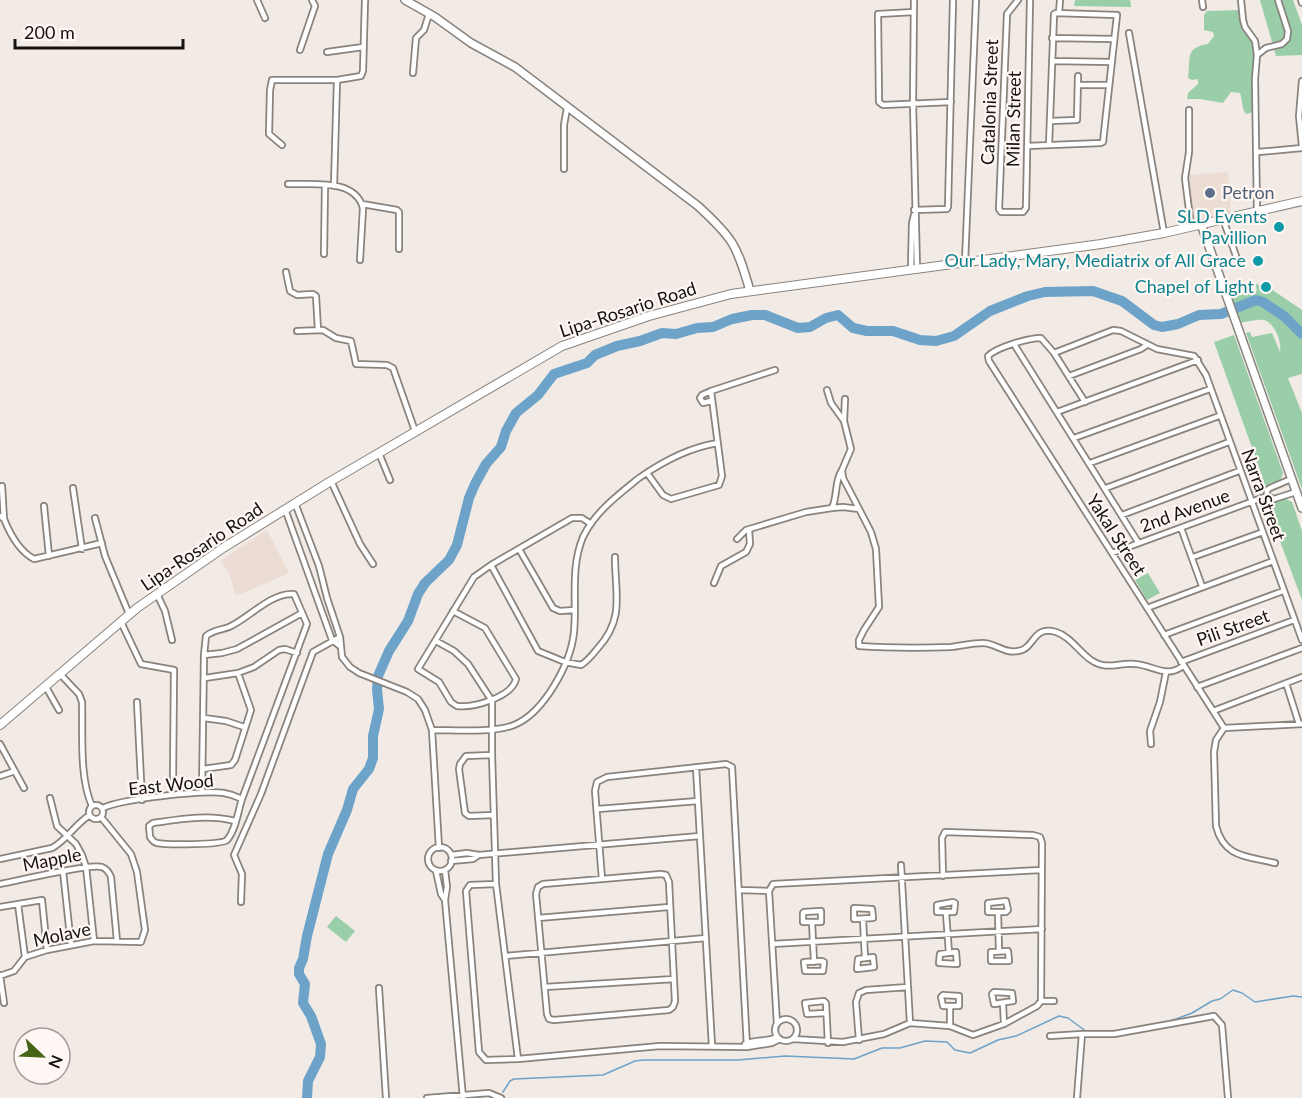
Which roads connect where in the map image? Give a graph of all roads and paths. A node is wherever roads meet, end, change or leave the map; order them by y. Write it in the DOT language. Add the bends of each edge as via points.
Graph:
graph roads {
  1 [pos="257,0"];
  2 [pos="312,0"];
  3 [pos="365,0"];
  4 [pos="405,0"];
  5 [pos="914,0"];
  6 [pos="953,0"];
  7 [pos="976,0"];
  8 [pos="1018,0"];
  9 [pos="1030,0"];
  10 [pos="1060,0"];
  11 [pos="1202,0"];
  12 [pos="1241,0"];
  13 [pos="1278,0"];
  14 [pos="415,2"];
  15 [pos="1203,7"];
  16 [pos="914,12"];
  17 [pos="1057,13"];
  18 [pos="429,14"];
  19 [pos="265,18"];
  20 [pos="1129,33"];
  21 [pos="1053,38"];
  22 [pos="1114,39"];
  23 [pos="363,47"];
  24 [pos="300,50"];
  25 [pos="327,52"];
  26 [pos="1257,55"];
  27 [pos="1052,61"];
  28 [pos="1112,62"];
  29 [pos="413,73"];
  30 [pos="1078,76"];
  31 [pos="337,80"];
  32 [pos="1302,81"];
  33 [pos="1078,85"];
  34 [pos="1108,85"];
  35 [pos="951,102"];
  36 [pos="913,103"];
  37 [pos="567,108"];
  38 [pos="1189,110"];
  39 [pos="1050,121"];
  40 [pos="282,145"];
  41 [pos="1049,145"];
  42 [pos="1027,146"];
  43 [pos="1302,147"];
  44 [pos="1258,152"];
  45 [pos="564,169"];
  46 [pos="288,184"];
  47 [pos="325,185"];
  48 [pos="334,186"];
  49 [pos="1302,201"];
  50 [pos="362,204"];
  51 [pos="999,209"];
  52 [pos="1257,211"];
  53 [pos="914,213"];
  54 [pos="1223,219"];
  55 [pos="1201,224"];
  56 [pos="1191,226"];
  57 [pos="1164,232"];
  58 [pos="399,249"];
  59 [pos="324,254"];
  60 [pos="1236,256"];
  61 [pos="360,260"];
  62 [pos="965,262"];
  63 [pos="914,268"];
  64 [pos="286,272"];
  65 [pos="750,291"];
  66 [pos="318,330"];
  67 [pos="297,331"];
  68 [pos="1014,344"];
  69 [pos="1147,345"];
  70 [pos="1054,353"];
  71 [pos="1198,360"];
  72 [pos="775,370"];
  73 [pos="1069,376"];
  74 [pos="1210,389"];
  75 [pos="827,390"];
  76 [pos="711,391"];
  77 [pos="844,399"];
  78 [pos="711,401"];
  79 [pos="1085,402"];
  80 [pos="1057,412"];
  81 [pos="1219,416"];
  82 [pos="844,421"];
  83 [pos="416,431"];
  84 [pos="1074,438"];
  85 [pos="1229,442"];
  86 [pos="718,443"];
  87 [pos="379,453"];
  88 [pos="1090,463"];
  89 [pos="842,470"];
  90 [pos="1239,471"];
  91 [pos="647,473"];
  92 [pos="1291,479"];
  93 [pos="390,480"];
  94 [pos="331,482"];
  95 [pos="1281,484"];
  96 [pos="2,486"];
  97 [pos="73,488"];
  98 [pos="1106,488"];
  99 [pos="1296,492"];
  100 [pos="1285,495"];
  101 [pos="1267,496"];
  102 [pos="1252,501"];
  103 [pos="295,503"];
  104 [pos="44,506"];
  105 [pos="832,508"];
  106 [pos="1302,508"];
  107 [pos="285,509"];
  108 [pos="859,509"];
  109 [pos="1122,515"];
  110 [pos="2,518"];
  111 [pos="95,518"];
  112 [pos="591,524"];
  113 [pos="1181,528"];
  114 [pos="749,530"];
  115 [pos="1263,531"];
  116 [pos="737,539"];
  117 [pos="1138,542"];
  118 [pos="102,543"];
  119 [pos="82,549"];
  120 [pos="519,549"];
  121 [pos="1112,553"];
  122 [pos="49,556"];
  123 [pos="615,557"];
  124 [pos="1193,557"];
  125 [pos="1273,561"];
  126 [pos="373,564"];
  127 [pos="491,565"];
  128 [pos="714,583"];
  129 [pos="323,584"];
  130 [pos="1202,586"];
  131 [pos="314,587"];
  132 [pos="1283,591"];
  133 [pos="157,594"];
  134 [pos="1147,608"];
  135 [pos="574,610"];
  136 [pos="453,611"];
  137 [pos="302,613"];
  138 [pos="129,615"];
  139 [pos="1294,620"];
  140 [pos="121,622"];
  141 [pos="1164,635"];
  142 [pos="340,637"];
  143 [pos="172,640"];
  144 [pos="332,640"];
  145 [pos="436,640"];
  146 [pos="1302,640"];
  147 [pos="340,646"];
  148 [pos="1302,648"];
  149 [pos="297,653"];
  150 [pos="204,655"];
  151 [pos="565,662"];
  152 [pos="1182,664"];
  153 [pos="1166,672"];
  154 [pos="238,673"];
  155 [pos="61,675"];
  156 [pos="1302,677"];
  157 [pos="205,678"];
  158 [pos="1286,683"];
  159 [pos="46,687"];
  160 [pos="1197,687"];
  161 [pos="492,701"];
  162 [pos="137,702"];
  163 [pos="59,710"];
  164 [pos="1214,711"];
  165 [pos="204,718"];
  166 [pos="0,724"];
  167 [pos="1301,724"];
  168 [pos="244,727"];
  169 [pos="493,728"];
  170 [pos="1224,728"];
  171 [pos="432,730"];
  172 [pos="0,744"];
  173 [pos="1151,744"];
  174 [pos="492,755"];
  175 [pos="696,767"];
  176 [pos="203,769"];
  177 [pos="15,771"];
  178 [pos="0,776"];
  179 [pos="173,780"];
  180 [pos="24,788"];
  181 [pos="202,792"];
  182 [pos="50,798"];
  183 [pos="142,800"];
  184 [pos="242,800"];
  185 [pos="698,801"];
  186 [pos="92,806"];
  187 [pos="103,808"];
  188 [pos="598,809"];
  189 [pos="90,815"];
  190 [pos="494,815"];
  191 [pos="101,817"];
  192 [pos="235,821"];
  193 [pos="67,836"];
  194 [pos="700,836"];
  195 [pos="600,845"];
  196 [pos="439,848"];
  197 [pos="495,854"];
  198 [pos="451,855"];
  199 [pos="479,855"];
  200 [pos="0,860"];
  201 [pos="452,861"];
  202 [pos="1275,863"];
  203 [pos="901,865"];
  204 [pos="86,867"];
  205 [pos="445,870"];
  206 [pos="1041,870"];
  207 [pos="436,871"];
  208 [pos="63,872"];
  209 [pos="943,876"];
  210 [pos="902,878"];
  211 [pos="602,879"];
  212 [pos="0,884"];
  213 [pos="496,884"];
  214 [pos="739,890"];
  215 [pos="770,891"];
  216 [pos="445,900"];
  217 [pos="241,902"];
  218 [pos="18,904"];
  219 [pos="0,907"];
  220 [pos="669,907"];
  221 [pos="998,912"];
  222 [pos="946,913"];
  223 [pos="538,918"];
  224 [pos="863,920"];
  225 [pos="812,922"];
  226 [pos="1042,929"];
  227 [pos="999,932"];
  228 [pos="947,935"];
  229 [pos="905,937"];
  230 [pos="706,938"];
  231 [pos="864,939"];
  232 [pos="94,940"];
  233 [pos="117,941"];
  234 [pos="671,941"];
  235 [pos="813,942"];
  236 [pos="71,945"];
  237 [pos="772,945"];
  238 [pos="47,950"];
  239 [pos="999,951"];
  240 [pos="540,952"];
  241 [pos="949,953"];
  242 [pos="506,956"];
  243 [pos="26,957"];
  244 [pos="865,958"];
  245 [pos="814,962"];
  246 [pos="0,975"];
  247 [pos="674,979"];
  248 [pos="545,987"];
  249 [pos="908,987"];
  250 [pos="379,988"];
  251 [pos="1041,1001"];
  252 [pos="1054,1001"];
  253 [pos="4,1003"];
  254 [pos="1003,1004"];
  255 [pos="950,1006"];
  256 [pos="826,1012"];
  257 [pos="910,1023"];
  258 [pos="777,1024"];
  259 [pos="1004,1024"];
  260 [pos="950,1026"];
  261 [pos="1082,1034"];
  262 [pos="1050,1036"];
  263 [pos="778,1038"];
  264 [pos="793,1039"];
  265 [pos="859,1040"];
  266 [pos="828,1043"];
  267 [pos="746,1045"];
  268 [pos="712,1046"];
  269 [pos="518,1059"];
  270 [pos="463,1096"];
  271 [pos="386,1098"];
  272 [pos="427,1098"];
  273 [pos="501,1098"];
  274 [pos="1077,1098"];
  275 [pos="1228,1098"];
  1 -- 19 [label="street"];
  2 -- 24 [label="street" via="315,6"];
  3 -- 23 [label="street"];
  4 -- 14 [label="street"];
  5 -- 16 [label="street"];
  6 -- 35 [label="street"];
  7 -- 62 [label="street"];
  8 -- 51 [label="street, Catalonia Street" via="1007,14"];
  9 -- 42 [label="street, Milan Street"];
  10 -- 17 [label="street"];
  11 -- 15 [label="street"];
  12 -- 26 [label="street" via="1245,27 1255,41"];
  13 -- 26 [label="street" via="1287,39"];
  14 -- 18 [label="street"];
  16 -- 36 [label="street"];
  16 -- 36 [label="street" via="878,14 879,102"];
  17 -- 21 [label="street"];
  17 -- 22 [label="street" via="1117,15"];
  18 -- 29 [label="street" via="417,38"];
  18 -- 37 [label="street" via="515,67"];
  20 -- 57 [label="street"];
  21 -- 22 [label="street"];
  21 -- 27 [label="street"];
  22 -- 28 [label="street"];
  23 -- 25 [label="street"];
  23 -- 31 [label="street" via="361,76"];
  26 -- 44 [label="street"];
  27 -- 28 [label="street"];
  27 -- 39 [label="street"];
  28 -- 34 [label="street"];
  30 -- 33 [label="street"];
  31 -- 40 [label="street" via="272,80 269,134"];
  31 -- 48 [label="street"];
  32 -- 43 [label="street"];
  33 -- 34 [label="street"];
  33 -- 39 [label="street" via="1077,120"];
  34 -- 41 [label="street" via="1102,142"];
  35 -- 36 [label="street"];
  35 -- 53 [label="street" via="948,208"];
  36 -- 53 [label="street"];
  37 -- 45 [label="street"];
  37 -- 65 [label="street" via="723,229 740,255"];
  38 -- 56 [label="street" via="1185,178"];
  39 -- 41 [label="street"];
  41 -- 42 [label="street"];
  42 -- 51 [label="street, Milan Street" via="1025,210 1005,213"];
  43 -- 44 [label="street"];
  44 -- 52 [label="street"];
  46 -- 47 [label="street"];
  47 -- 48 [label="street"];
  47 -- 59 [label="street"];
  48 -- 50 [label="street" via="355,193"];
  49 -- 52 [label="main road, Lipa-Rosario Road"];
  50 -- 58 [label="street" via="399,212"];
  50 -- 61 [label="street"];
  52 -- 54 [label="main road, Lipa-Rosario Road"];
  53 -- 63 [label="street"];
  54 -- 55 [label="main road, Lipa-Rosario Road"];
  54 -- 60 [label="street"];
  55 -- 56 [label="main road, Lipa-Rosario Road"];
  55 -- 92 [label="street"];
  56 -- 57 [label="main road, Lipa-Rosario Road"];
  57 -- 62 [label="main road, Lipa-Rosario Road"];
  62 -- 63 [label="main road, Lipa-Rosario Road"];
  63 -- 65 [label="main road, Lipa-Rosario Road"];
  64 -- 66 [label="street" via="290,291 316,296"];
  65 -- 83 [label="main road, Lipa-Rosario Road" via="649,316 561,346"];
  66 -- 67 [label="street"];
  66 -- 83 [label="street" via="351,341 356,364 393,368"];
  68 -- 70 [label="street" via="1040,338"];
  68 -- 80 [label="street"];
  68 -- 121 [label="street, Yakal Street" via="992,352 989,361"];
  69 -- 70 [label="street" via="1110,330"];
  69 -- 71 [label="street"];
  69 -- 73 [label="street"];
  70 -- 73 [label="street"];
  71 -- 74 [label="street, Narra Street"];
  71 -- 79 [label="street"];
  72 -- 76 [label="street"];
  73 -- 79 [label="street"];
  74 -- 81 [label="street, Narra Street"];
  74 -- 84 [label="street"];
  75 -- 82 [label="street"];
  76 -- 78 [label="street"];
  76 -- 78 [label="street" via="700,398 703,404"];
  77 -- 82 [label="street"];
  78 -- 86 [label="street"];
  79 -- 80 [label="street"];
  80 -- 84 [label="street"];
  81 -- 85 [label="street, Narra Street"];
  81 -- 88 [label="street"];
  82 -- 89 [label="street" via="851,449"];
  83 -- 87 [label="main road, Lipa-Rosario Road"];
  84 -- 88 [label="street"];
  85 -- 90 [label="street, Narra Street"];
  85 -- 98 [label="street"];
  86 -- 91 [label="street" via="700,446"];
  86 -- 91 [label="street" via="722,476 719,484 671,499 663,495"];
  87 -- 93 [label="street"];
  87 -- 94 [label="main road, Lipa-Rosario Road"];
  88 -- 98 [label="street"];
  89 -- 105 [label="street"];
  89 -- 108 [label="street"];
  90 -- 102 [label="street, Narra Street"];
  90 -- 109 [label="street"];
  91 -- 112 [label="street" via="610,500"];
  92 -- 95 [label="street"];
  92 -- 99 [label="street"];
  94 -- 103 [label="main road, Lipa-Rosario Road"];
  94 -- 126 [label="street"];
  95 -- 100 [label="street"];
  95 -- 101 [label="street" via="1268,489"];
  96 -- 110 [label="street"];
  97 -- 119 [label="street"];
  98 -- 109 [label="street"];
  99 -- 100 [label="street"];
  99 -- 106 [label="street"];
  100 -- 101 [label="street" via="1272,500"];
  101 -- 102 [label="street, 2nd Avenue"];
  102 -- 113 [label="street, 2nd Avenue"];
  102 -- 115 [label="street, Narra Street"];
  103 -- 107 [label="main road, Lipa-Rosario Road"];
  103 -- 129 [label="street"];
  104 -- 122 [label="street"];
  105 -- 108 [label="street"];
  105 -- 114 [label="street"];
  107 -- 131 [label="street"];
  107 -- 133 [label="main road, Lipa-Rosario Road"];
  108 -- 153 [label="street" via="876,549 879,607 859,646 913,648 983,643 1019,651 1040,632 1049,630 1063,635 1096,663 1113,667 1136,664"];
  109 -- 117 [label="street"];
  110 -- 122 [label="street" via="30,557"];
  111 -- 118 [label="street"];
  112 -- 120 [label="street" via="582,518 572,518"];
  112 -- 135 [label="street" via="577,558"];
  113 -- 117 [label="street, 2nd Avenue"];
  113 -- 124 [label="street"];
  114 -- 116 [label="street"];
  114 -- 128 [label="street" via="746,552 721,566"];
  115 -- 124 [label="street"];
  115 -- 125 [label="street, Narra Street"];
  117 -- 121 [label="street, 2nd Avenue"];
  118 -- 119 [label="street"];
  118 -- 138 [label="street"];
  119 -- 122 [label="street"];
  120 -- 127 [label="street"];
  120 -- 135 [label="street" via="553,608"];
  121 -- 134 [label="street, Yakal Street"];
  123 -- 151 [label="street" via="615,625 584,664"];
  124 -- 130 [label="street"];
  125 -- 130 [label="street"];
  125 -- 132 [label="street, Narra Street"];
  127 -- 136 [label="street" via="474,577"];
  127 -- 151 [label="street" via="535,647 542,654"];
  129 -- 131 [label="street"];
  129 -- 142 [label="street"];
  130 -- 134 [label="street"];
  131 -- 144 [label="street"];
  132 -- 139 [label="street, Narra Street"];
  132 -- 141 [label="street"];
  133 -- 138 [label="main road, Lipa-Rosario Road"];
  133 -- 143 [label="street"];
  134 -- 141 [label="street, Yakal Street"];
  135 -- 151 [label="street" via="572,646"];
  136 -- 145 [label="street"];
  136 -- 161 [label="street" via="484,628 516,679 513,686"];
  137 -- 149 [label="street" via="307,624"];
  137 -- 150 [label="street" via="237,649"];
  137 -- 150 [label="street" via="296,596 287,594 229,627 208,634"];
  138 -- 140 [label="main road, Lipa-Rosario Road"];
  139 -- 146 [label="street, Narra Street"];
  139 -- 152 [label="street, Pili Street"];
  140 -- 155 [label="main road, Lipa-Rosario Road"];
  140 -- 179 [label="street" via="141,664 174,670"];
  141 -- 152 [label="street, Yakal Street"];
  142 -- 144 [label="street"];
  142 -- 147 [label="street"];
  144 -- 147 [label="street"];
  144 -- 217 [label="street" via="313,652 261,794 234,855 242,874"];
  145 -- 161 [label="street" via="468,664"];
  145 -- 161 [label="street" via="418,669 439,682 457,706"];
  147 -- 171 [label="street" via="350,667 418,699"];
  148 -- 160 [label="street"];
  149 -- 154 [label="street" via="279,650"];
  149 -- 184 [label="street"];
  150 -- 157 [label="street"];
  151 -- 169 [label="street" via="550,693 531,716 513,726"];
  152 -- 153 [label="street, Pili Street" via="1178,670"];
  152 -- 160 [label="street, Yakal Street"];
  153 -- 173 [label="street" via="1150,731"];
  154 -- 157 [label="street"];
  154 -- 168 [label="street" via="251,710"];
  155 -- 159 [label="main road, Lipa-Rosario Road"];
  155 -- 186 [label="street" via="82,702 85,782"];
  156 -- 158 [label="street"];
  157 -- 165 [label="street"];
  158 -- 164 [label="street"];
  158 -- 167 [label="street"];
  159 -- 163 [label="street"];
  159 -- 166 [label="main road, Lipa-Rosario Road"];
  160 -- 164 [label="street, Yakal Street"];
  161 -- 169 [label="street"];
  162 -- 183 [label="street"];
  164 -- 170 [label="street, Yakal Street"];
  165 -- 168 [label="street"];
  165 -- 176 [label="street"];
  167 -- 170 [label="street"];
  168 -- 176 [label="street" via="233,764"];
  169 -- 171 [label="street"];
  169 -- 174 [label="street"];
  170 -- 202 [label="street" via="1215,740 1214,752 1219,837 1233,852"];
  171 -- 196 [label="street"];
  172 -- 177 [label="street"];
  174 -- 190 [label="street"];
  174 -- 190 [label="street" via="466,756 459,769 465,813"];
  175 -- 185 [label="street"];
  175 -- 188 [label="street" via="602,779 595,791"];
  175 -- 214 [label="street" via="726,764 734,770"];
  176 -- 181 [label="street"];
  177 -- 178 [label="street"];
  177 -- 180 [label="street"];
  181 -- 183 [label="street, East Wood"];
  181 -- 184 [label="street, East Wood" via="227,793"];
  182 -- 193 [label="street" via="57,826"];
  183 -- 187 [label="street, East Wood"];
  184 -- 192 [label="street"];
  185 -- 188 [label="street"];
  185 -- 194 [label="street"];
  186 -- 187 [label="street"];
  186 -- 189 [label="street"];
  187 -- 191 [label="street"];
  188 -- 195 [label="street"];
  189 -- 191 [label="street" via="95,819"];
  189 -- 193 [label="street"];
  190 -- 197 [label="street"];
  191 -- 233 [label="street, Molave" via="131,854 146,930 141,942"];
  192 -- 192 [label="street" via="192,817 152,823 148,829 150,837 158,843 221,843 229,837"];
  193 -- 200 [label="street" via="52,848"];
  193 -- 204 [label="street"];
  194 -- 195 [label="street"];
  194 -- 230 [label="street"];
  195 -- 197 [label="street"];
  195 -- 211 [label="street"];
  196 -- 198 [label="street"];
  196 -- 207 [label="street" via="428,859"];
  197 -- 199 [label="street"];
  197 -- 213 [label="street"];
  198 -- 199 [label="street"];
  198 -- 201 [label="street"];
  199 -- 201 [label="street"];
  201 -- 205 [label="street"];
  203 -- 210 [label="street"];
  204 -- 208 [label="street, Mapple"];
  204 -- 232 [label="street"];
  204 -- 233 [label="street, Mapple" via="103,867 111,877"];
  205 -- 207 [label="street"];
  205 -- 216 [label="street"];
  206 -- 209 [label="street"];
  206 -- 209 [label="street" via="1040,837 945,832"];
  206 -- 226 [label="street"];
  207 -- 216 [label="street"];
  208 -- 212 [label="street, Mapple"];
  208 -- 236 [label="street"];
  209 -- 210 [label="street"];
  210 -- 215 [label="street" via="776,883"];
  210 -- 229 [label="street"];
  211 -- 220 [label="street" via="666,875"];
  211 -- 223 [label="street" via="540,885 536,894"];
  213 -- 242 [label="street"];
  213 -- 269 [label="street" via="470,885 466,891 479,1052 486,1060"];
  214 -- 215 [label="street"];
  214 -- 267 [label="street"];
  215 -- 237 [label="street"];
  216 -- 270 [label="street"];
  218 -- 219 [label="street"];
  218 -- 238 [label="street" via="42,900"];
  218 -- 243 [label="street"];
  220 -- 223 [label="street"];
  220 -- 234 [label="street"];
  221 -- 221 [label="street" via="1008,910 1008,902 987,904 988,912"];
  221 -- 227 [label="street"];
  222 -- 228 [label="street"];
  223 -- 240 [label="street"];
  224 -- 224 [label="street" via="873,918 872,909 854,908 854,919"];
  224 -- 231 [label="street"];
  225 -- 225 [label="street" via="821,922 821,911 803,913 803,922"];
  225 -- 235 [label="street"];
  226 -- 227 [label="street"];
  226 -- 251 [label="street"];
  227 -- 228 [label="street"];
  227 -- 239 [label="street"];
  228 -- 229 [label="street"];
  228 -- 241 [label="street"];
  229 -- 231 [label="street"];
  229 -- 249 [label="street"];
  230 -- 234 [label="street"];
  230 -- 268 [label="street"];
  231 -- 235 [label="street"];
  231 -- 244 [label="street"];
  232 -- 233 [label="street, Molave"];
  232 -- 236 [label="street, Molave"];
  234 -- 240 [label="street"];
  234 -- 247 [label="street"];
  235 -- 237 [label="street"];
  235 -- 245 [label="street"];
  236 -- 238 [label="street, Molave"];
  237 -- 258 [label="street"];
  238 -- 243 [label="street, Molave"];
  240 -- 242 [label="street"];
  240 -- 248 [label="street"];
  242 -- 269 [label="street"];
  243 -- 246 [label="street, Molave" via="14,971"];
  245 -- 245 [label="street" via="804,962 806,972 823,971 824,962"];
  246 -- 253 [label="street"];
  247 -- 248 [label="street"];
  247 -- 248 [label="street" via="675,1001 671,1009 554,1020 547,1014"];
  249 -- 257 [label="street"];
  249 -- 265 [label="street" via="859,993"];
  250 -- 271 [label="street"];
  251 -- 252 [label="street"];
  251 -- 259 [label="street"];
  254 -- 254 [label="street" via="1013,1001 1012,993 992,994 994,1004"];
  254 -- 259 [label="street"];
  255 -- 260 [label="street"];
  256 -- 256 [label="street" via="824,1001 805,1003 807,1014"];
  256 -- 266 [label="street"];
  257 -- 260 [label="street"];
  257 -- 265 [label="street"];
  258 -- 263 [label="street"];
  258 -- 264 [label="street" via="783,1020 793,1022 797,1029"];
  259 -- 260 [label="street" via="973,1035"];
  261 -- 262 [label="street"];
  261 -- 274 [label="street"];
  261 -- 275 [label="street" via="1114,1034 1214,1016 1222,1025"];
  263 -- 264 [label="street"];
  263 -- 267 [label="street"];
  264 -- 266 [label="street"];
  265 -- 266 [label="street"];
  267 -- 268 [label="street"];
  268 -- 269 [label="street" via="660,1046"];
  270 -- 272 [label="street"];
  270 -- 273 [label="street" via="489,1093"];
}
